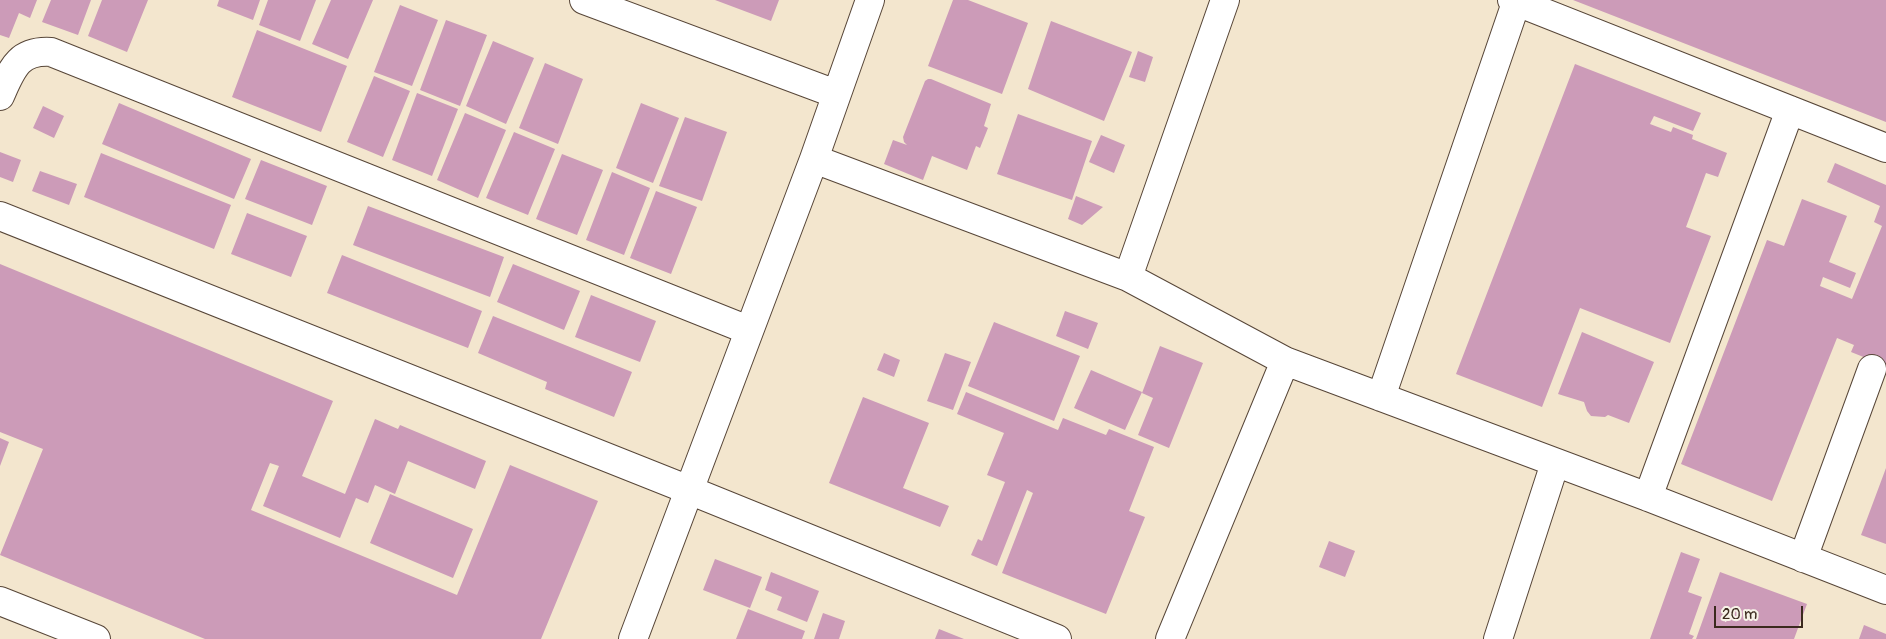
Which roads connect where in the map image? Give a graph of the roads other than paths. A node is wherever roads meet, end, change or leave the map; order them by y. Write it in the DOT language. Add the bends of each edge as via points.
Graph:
graph roads {
  1 [pos="584,0"];
  2 [pos="870,0"];
  3 [pos="1225,0"];
  4 [pos="1515,1"];
  5 [pos="836,94"];
  6 [pos="0,96"];
  7 [pos="1790,110"];
  8 [pos="1886,148"];
  9 [pos="814,159"];
  10 [pos="0,216"];
  11 [pos="1128,277"];
  12 [pos="748,330"];
  13 [pos="1285,360"];
  14 [pos="1872,369"];
  15 [pos="1381,397"];
  16 [pos="1555,463"];
  17 [pos="689,490"];
  18 [pos="1648,497"];
  19 [pos="1803,558"];
  20 [pos="1886,590"];
  21 [pos="0,601"];
  22 [pos="96,639"];
  23 [pos="633,639"];
  24 [pos="1057,639"];
  25 [pos="1170,639"];
  26 [pos="1498,639"];
  1 -- 5 [label="street"];
  2 -- 5 [label="street"];
  3 -- 11 [label="street"];
  4 -- 7 [label="street"];
  4 -- 15 [label="street"];
  5 -- 9 [label="street"];
  6 -- 12 [label="street" via="18,61 39,51 51,52"];
  7 -- 8 [label="street"];
  7 -- 18 [label="street"];
  9 -- 11 [label="street"];
  9 -- 12 [label="street"];
  10 -- 17 [label="street"];
  11 -- 13 [label="street"];
  12 -- 17 [label="street"];
  13 -- 15 [label="street"];
  13 -- 25 [label="street"];
  14 -- 19 [label="street"];
  15 -- 16 [label="street"];
  16 -- 18 [label="street"];
  16 -- 26 [label="street"];
  17 -- 23 [label="street"];
  17 -- 24 [label="street"];
  18 -- 19 [label="street"];
  19 -- 20 [label="street"];
  21 -- 22 [label="street"];
}
